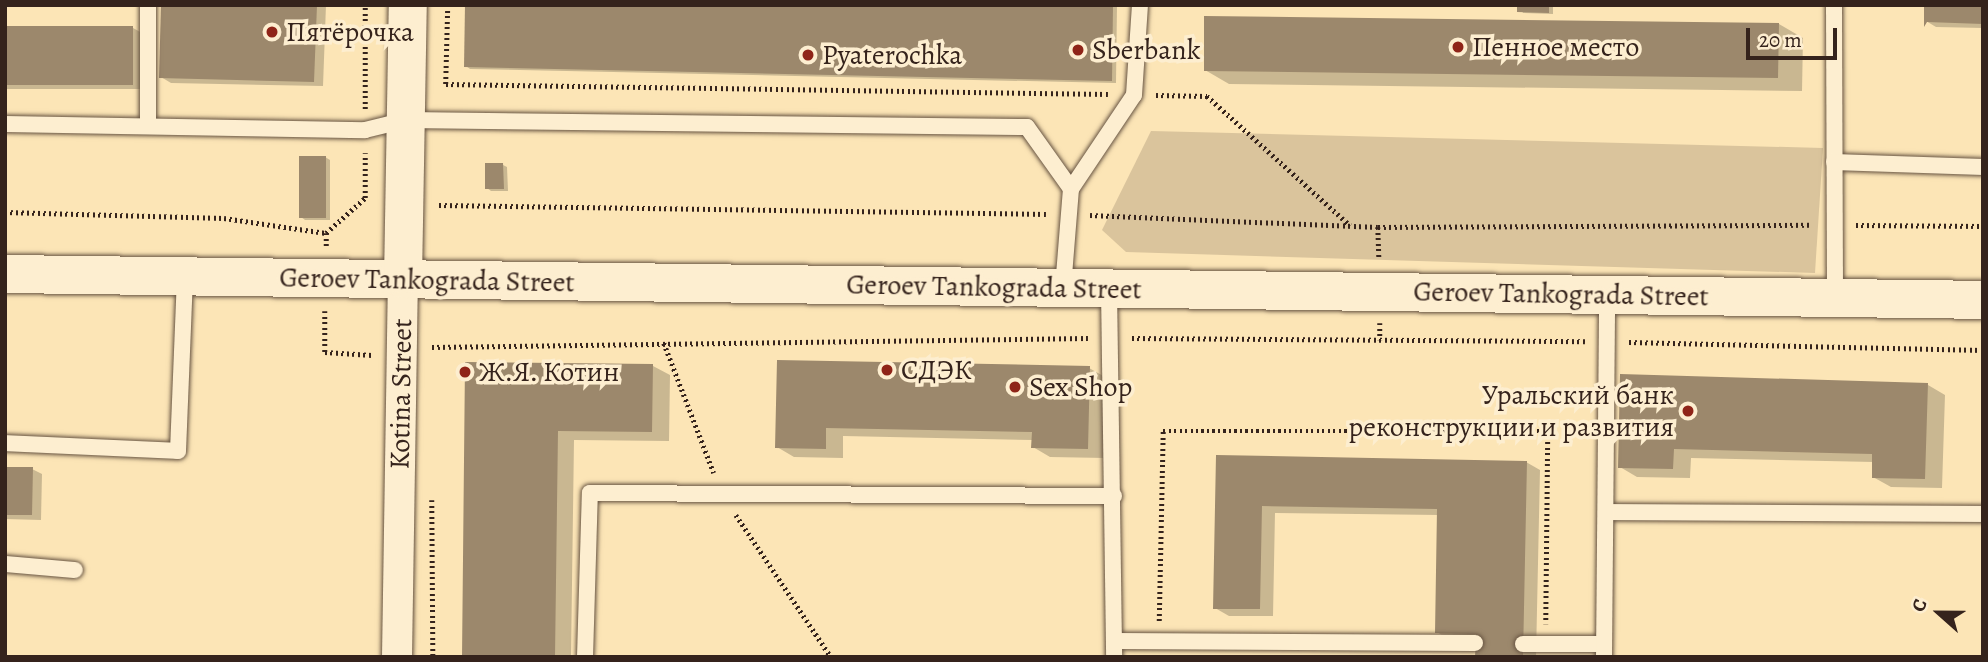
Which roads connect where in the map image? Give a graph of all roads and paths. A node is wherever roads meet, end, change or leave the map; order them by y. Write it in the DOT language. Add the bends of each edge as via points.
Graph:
graph roads {
  1 [pos="148,5"];
  2 [pos="365,5"];
  3 [pos="408,5"];
  4 [pos="448,5"];
  5 [pos="1140,5"];
  6 [pos="1834,5"];
  7 [pos="1134,95"];
  8 [pos="406,120"];
  9 [pos="5,124"];
  10 [pos="148,126"];
  11 [pos="365,130"];
  12 [pos="1834,162"];
  13 [pos="1983,167"];
  14 [pos="1071,189"];
  15 [pos="365,198"];
  16 [pos="404,205"];
  17 [pos="5,212"];
  18 [pos="1069,215"];
  19 [pos="1350,225"];
  20 [pos="1834,225"];
  21 [pos="1983,226"];
  22 [pos="326,233"];
  23 [pos="5,274"];
  24 [pos="185,277"];
  25 [pos="325,279"];
  26 [pos="403,279"];
  27 [pos="1063,288"];
  28 [pos="1109,289"];
  29 [pos="1607,295"];
  30 [pos="1835,298"];
  31 [pos="1983,300"];
  32 [pos="1110,338"];
  33 [pos="1607,342"];
  34 [pos="1983,351"];
  35 [pos="402,356"];
  36 [pos="5,443"];
  37 [pos="1114,496"];
  38 [pos="1606,512"];
  39 [pos="1983,514"];
  40 [pos="5,564"];
  41 [pos="75,570"];
  42 [pos="1158,642"];
  43 [pos="1475,643"];
  44 [pos="1523,644"];
  45 [pos="1546,645"];
  46 [pos="1114,649"];
  47 [pos="1604,651"];
  48 [pos="397,657"];
  49 [pos="585,657"];
  1 -- 10 [label="lane"];
  2 -- 11 [label="path"];
  3 -- 8 [label="main road, Kotina Street"];
  4 -- 7 [label="path" via="446,84"];
  5 -- 7 [label="lane"];
  6 -- 12 [label="lane"];
  7 -- 14 [label="lane"];
  7 -- 19 [label="path" via="1207,96"];
  8 -- 11 [label="lane"];
  8 -- 14 [label="lane" via="1027,127"];
  8 -- 16 [label="main road, Kotina Street"];
  9 -- 10 [label="lane"];
  10 -- 11 [label="lane"];
  11 -- 15 [label="path"];
  12 -- 13 [label="lane"];
  12 -- 20 [label="lane"];
  14 -- 18 [label="lane"];
  15 -- 16 [label="path"];
  15 -- 22 [label="path"];
  16 -- 18 [label="path"];
  16 -- 26 [label="main road, Kotina Street"];
  17 -- 22 [label="path" via="225,218"];
  18 -- 19 [label="path"];
  18 -- 27 [label="lane"];
  19 -- 20 [label="path"];
  20 -- 21 [label="path"];
  20 -- 30 [label="lane"];
  22 -- 25 [label="path"];
  23 -- 24 [label="main road, Geroev Tankograda Street"];
  24 -- 25 [label="main road, Geroev Tankograda Street"];
  24 -- 36 [label="lane" via="178,451"];
  25 -- 26 [label="main road, Geroev Tankograda Street"];
  25 -- 35 [label="path" via="325,352"];
  26 -- 27 [label="main road, Geroev Tankograda Street"];
  26 -- 35 [label="street, Kotina Street"];
  27 -- 28 [label="main road, Geroev Tankograda Street"];
  28 -- 29 [label="main road, Geroev Tankograda Street"];
  28 -- 32 [label="lane"];
  29 -- 30 [label="main road, Geroev Tankograda Street"];
  29 -- 33 [label="lane"];
  30 -- 31 [label="main road, Geroev Tankograda Street"];
  32 -- 33 [label="path"];
  32 -- 35 [label="path" via="432,346"];
  32 -- 37 [label="lane"];
  33 -- 34 [label="path"];
  33 -- 38 [label="lane"];
  35 -- 48 [label="street, Kotina Street"];
  37 -- 46 [label="lane"];
  37 -- 49 [label="lane" via="590,493"];
  38 -- 39 [label="lane"];
  38 -- 47 [label="lane"];
  40 -- 41 [label="lane"];
  42 -- 43 [label="lane"];
  42 -- 45 [label="path" via="1163,431 1548,430"];
  42 -- 46 [label="lane"];
  44 -- 45 [label="lane"];
  45 -- 47 [label="lane"];
}
